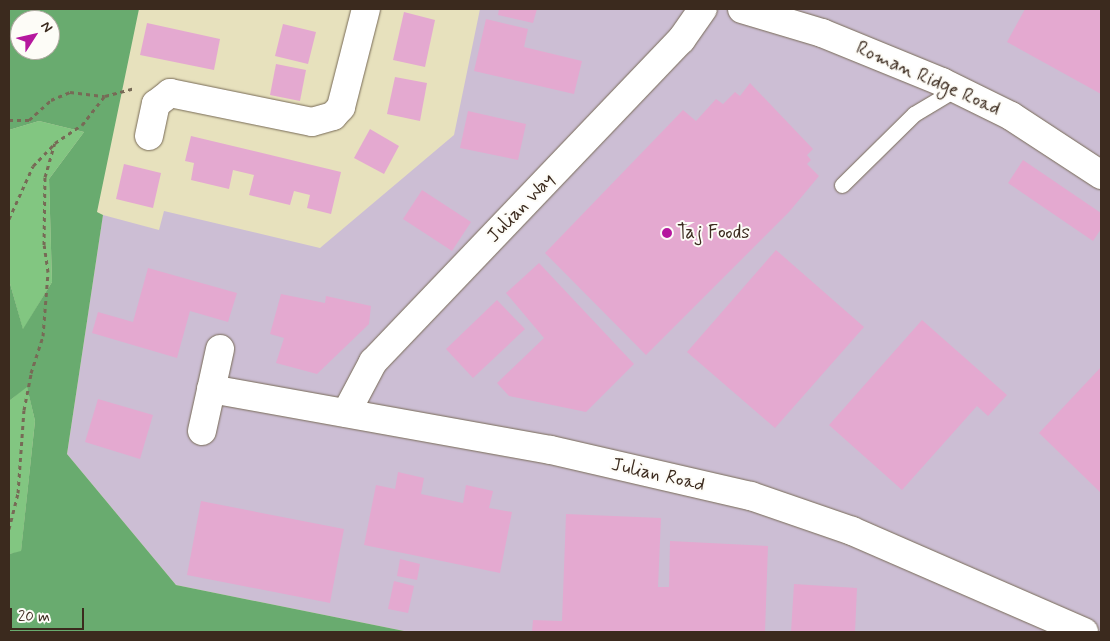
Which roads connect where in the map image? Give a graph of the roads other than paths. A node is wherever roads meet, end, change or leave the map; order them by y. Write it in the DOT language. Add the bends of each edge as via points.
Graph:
graph roads {
  1 [pos="366,9"];
  2 [pos="703,9"];
  3 [pos="742,9"];
  4 [pos="956,89"];
  5 [pos="149,136"];
  6 [pos="1101,175"];
  7 [pos="842,185"];
  8 [pos="220,349"];
  9 [pos="212,389"];
  10 [pos="346,413"];
  11 [pos="202,432"];
  12 [pos="1084,632"];
  1 -- 5 [label="street" via="341,107 333,116 312,122 170,93 156,104"];
  2 -- 10 [label="street, Julian Way" via="682,40 373,362"];
  3 -- 4 [label="street, Roman Ridge Road" via="822,33"];
  4 -- 6 [label="street, Roman Ridge Road" via="1011,116"];
  4 -- 7 [label="lane" via="914,114"];
  8 -- 9 [label="street"];
  9 -- 10 [label="street, Julian Road"];
  9 -- 11 [label="street"];
  10 -- 12 [label="street, Julian Road" via="550,450 751,496 852,531"];
}
